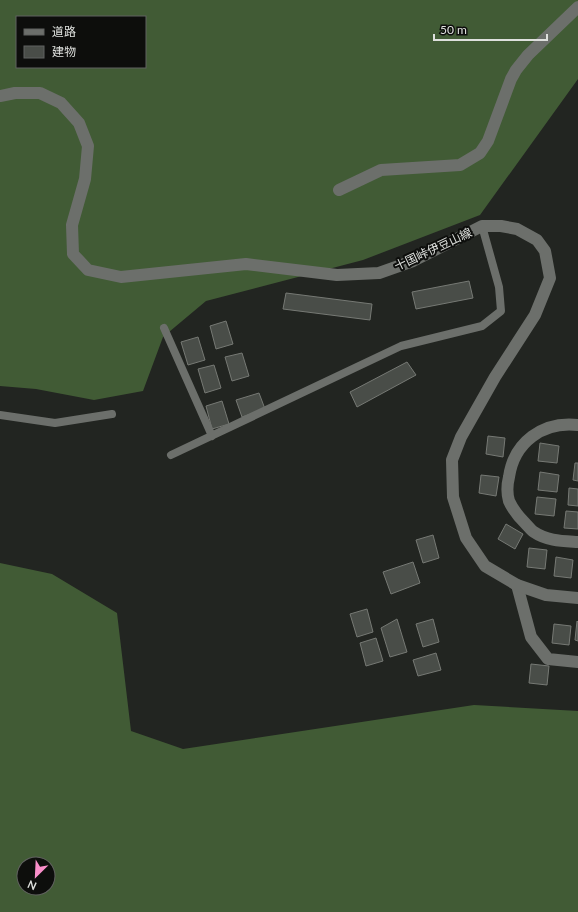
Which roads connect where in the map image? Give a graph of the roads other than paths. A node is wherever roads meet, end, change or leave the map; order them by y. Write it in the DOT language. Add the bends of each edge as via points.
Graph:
graph roads {
  1 [pos="578,7"];
  2 [pos="0,96"];
  3 [pos="339,190"];
  4 [pos="482,226"];
  5 [pos="164,328"];
  6 [pos="112,414"];
  7 [pos="0,415"];
  8 [pos="578,425"];
  9 [pos="212,436"];
  10 [pos="171,455"];
  11 [pos="578,542"];
  12 [pos="517,585"];
  13 [pos="578,598"];
  14 [pos="578,662"];
  1 -- 3 [label="main road" via="516,70 488,141 480,153 460,165 381,170"];
  2 -- 4 [label="main road, 十国峠伊豆山線" via="40,93 61,103 79,123 88,146 85,179 72,225 73,254 88,270 121,277 246,264 337,275 379,273 413,261"];
  4 -- 9 [label="lane" via="499,287 501,311 482,326 401,346"];
  4 -- 12 [label="main road, 十国峠伊豆山線" via="517,229 537,240 546,251 550,278 535,315 495,377 461,437 452,460 453,497 466,538 486,566"];
  5 -- 9 [label="lane"];
  6 -- 7 [label="lane" via="55,423"];
  8 -- 11 [label="main road" via="552,426 526,441 516,454 507,485 509,501 518,516 534,532 551,540"];
  9 -- 10 [label="lane"];
  12 -- 13 [label="main road, 十国峠伊豆山線" via="546,595"];
  12 -- 14 [label="main road" via="531,637 548,659"];
}
